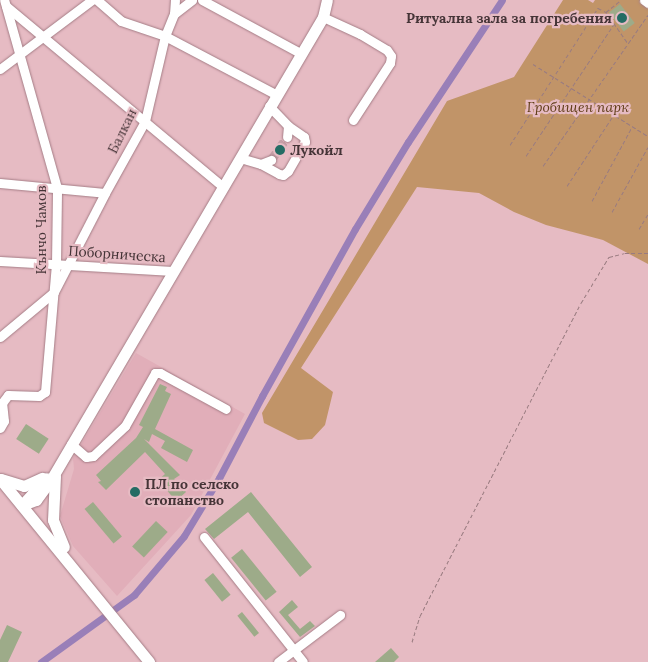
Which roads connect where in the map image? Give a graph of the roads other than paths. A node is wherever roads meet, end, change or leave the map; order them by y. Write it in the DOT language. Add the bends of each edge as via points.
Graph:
graph roads {
  1 [pos="92,0"];
  2 [pos="97,0"];
  3 [pos="176,0"];
  4 [pos="192,0"];
  5 [pos="202,0"];
  6 [pos="327,0"];
  7 [pos="644,0"];
  8 [pos="5,3"];
  9 [pos="648,3"];
  10 [pos="174,14"];
  11 [pos="323,17"];
  12 [pos="44,36"];
  13 [pos="165,36"];
  14 [pos="20,54"];
  15 [pos="300,54"];
  16 [pos="0,69"];
  17 [pos="276,94"];
  18 [pos="269,106"];
  19 [pos="353,120"];
  20 [pos="145,121"];
  21 [pos="288,126"];
  22 [pos="286,137"];
  23 [pos="240,158"];
  24 [pos="271,160"];
  25 [pos="261,164"];
  26 [pos="0,183"];
  27 [pos="222,186"];
  28 [pos="57,188"];
  29 [pos="105,193"];
  30 [pos="0,261"];
  31 [pos="56,264"];
  32 [pos="70,264"];
  33 [pos="173,271"];
  34 [pos="54,292"];
  35 [pos="0,337"];
  36 [pos="226,409"];
  37 [pos="0,428"];
  38 [pos="71,444"];
  39 [pos="55,470"];
  40 [pos="0,479"];
  41 [pos="22,505"];
  42 [pos="204,537"];
  43 [pos="80,575"];
  44 [pos="340,615"];
  45 [pos="293,650"];
  46 [pos="149,662"];
  47 [pos="278,662"];
  48 [pos="303,662"];
  1 -- 12 [label="street"];
  2 -- 13 [label="street" via="121,21"];
  3 -- 10 [label="street, Балкан"];
  4 -- 10 [label="street"];
  5 -- 15 [label="street"];
  6 -- 11 [label="main road"];
  7 -- 9 [label="street"];
  8 -- 12 [label="street"];
  8 -- 14 [label="street, Кънчо Чамов"];
  10 -- 13 [label="street, Балкан"];
  11 -- 15 [label="main road"];
  11 -- 19 [label="street" via="367,38 391,56 390,63"];
  12 -- 14 [label="street"];
  12 -- 20 [label="street"];
  13 -- 17 [label="street"];
  13 -- 20 [label="street, Балкан"];
  14 -- 16 [label="street"];
  14 -- 28 [label="street, Кънчо Чамов"];
  15 -- 17 [label="main road"];
  17 -- 18 [label="main road"];
  18 -- 21 [label="street"];
  18 -- 23 [label="main road"];
  20 -- 27 [label="street"];
  20 -- 29 [label="street, Балкан"];
  21 -- 22 [label="street"];
  21 -- 25 [label="street" via="300,133 305,142 288,171 279,174"];
  23 -- 25 [label="street"];
  23 -- 27 [label="main road"];
  24 -- 25 [label="street"];
  26 -- 28 [label="street"];
  27 -- 33 [label="main road"];
  28 -- 29 [label="street"];
  28 -- 31 [label="street, Кънчо Чамов"];
  29 -- 32 [label="street, Балкан"];
  30 -- 31 [label="street, Поборническа"];
  31 -- 32 [label="street, Поборническа"];
  31 -- 34 [label="street, Кънчо Чамов"];
  32 -- 33 [label="street, Поборническа"];
  32 -- 34 [label="street, Балкан"];
  33 -- 38 [label="main road"];
  34 -- 35 [label="street"];
  34 -- 37 [label="street, Кънчо Чамов" via="45,392 39,396 8,396 2,403 4,421"];
  36 -- 38 [label="street" via="155,373 125,426 93,456 86,457"];
  38 -- 39 [label="main road"];
  39 -- 40 [label="main road" via="24,486"];
  39 -- 41 [label="main road" via="40,497"];
  39 -- 43 [label="main road" via="53,520 62,545"];
  40 -- 41 [label="main road"];
  41 -- 43 [label="main road"];
  42 -- 45 [label="street"];
  43 -- 46 [label="main road"];
  44 -- 45 [label="street"];
  45 -- 47 [label="street"];
  45 -- 48 [label="street"];
}
